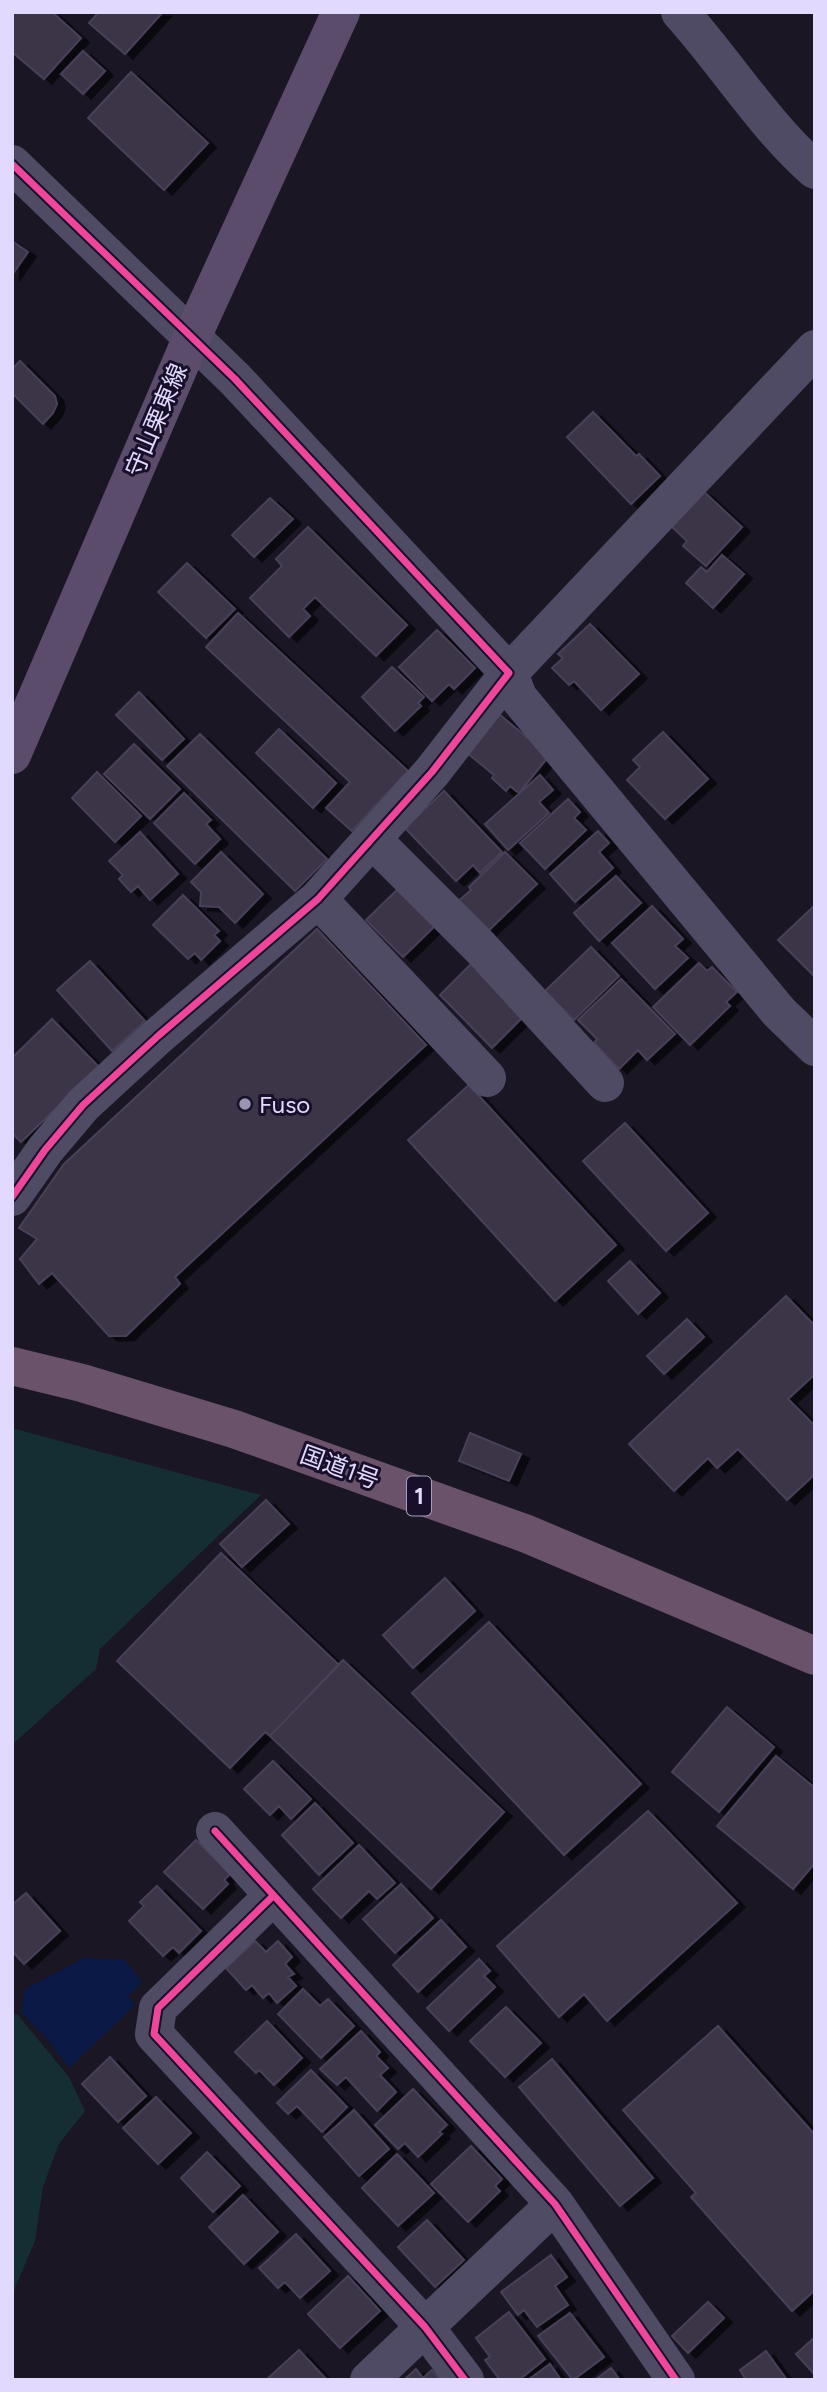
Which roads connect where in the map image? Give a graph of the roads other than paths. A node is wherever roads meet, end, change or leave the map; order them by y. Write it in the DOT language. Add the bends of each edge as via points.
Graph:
graph roads {
  1 [pos="341,12"];
  2 [pos="680,12"];
  3 [pos="12,164"];
  4 [pos="815,170"];
  5 [pos="192,337"];
  6 [pos="815,349"];
  7 [pos="509,673"];
  8 [pos="12,755"];
  9 [pos="373,840"];
  10 [pos="318,899"];
  11 [pos="815,1047"];
  12 [pos="487,1079"];
  13 [pos="605,1083"];
  14 [pos="12,1197"];
  15 [pos="12,1366"];
  16 [pos="815,1656"];
  17 [pos="215,1831"];
  18 [pos="273,1896"];
  19 [pos="555,2204"];
  20 [pos="425,2327"];
  21 [pos="369,2380"];
  22 [pos="465,2380"];
  23 [pos="676,2380"];
  1 -- 5 [label="main road, 守山栗東線"];
  2 -- 4 [label="street" via="754,104"];
  3 -- 5 [label="street"];
  5 -- 7 [label="street"];
  5 -- 8 [label="main road, 守山栗東線"];
  6 -- 7 [label="street"];
  7 -- 9 [label="street"];
  7 -- 11 [label="street" via="518,697 779,1012"];
  9 -- 10 [label="street"];
  9 -- 13 [label="street" via="481,948"];
  10 -- 12 [label="street"];
  10 -- 14 [label="street" via="83,1105"];
  15 -- 16 [label="highway, 国道1号 / 1" via="234,1429 527,1534"];
  17 -- 18 [label="street"];
  18 -- 19 [label="street"];
  18 -- 20 [label="street" via="158,2008 154,2034"];
  19 -- 20 [label="street"];
  19 -- 23 [label="street"];
  20 -- 21 [label="street"];
  20 -- 22 [label="street"];
}
